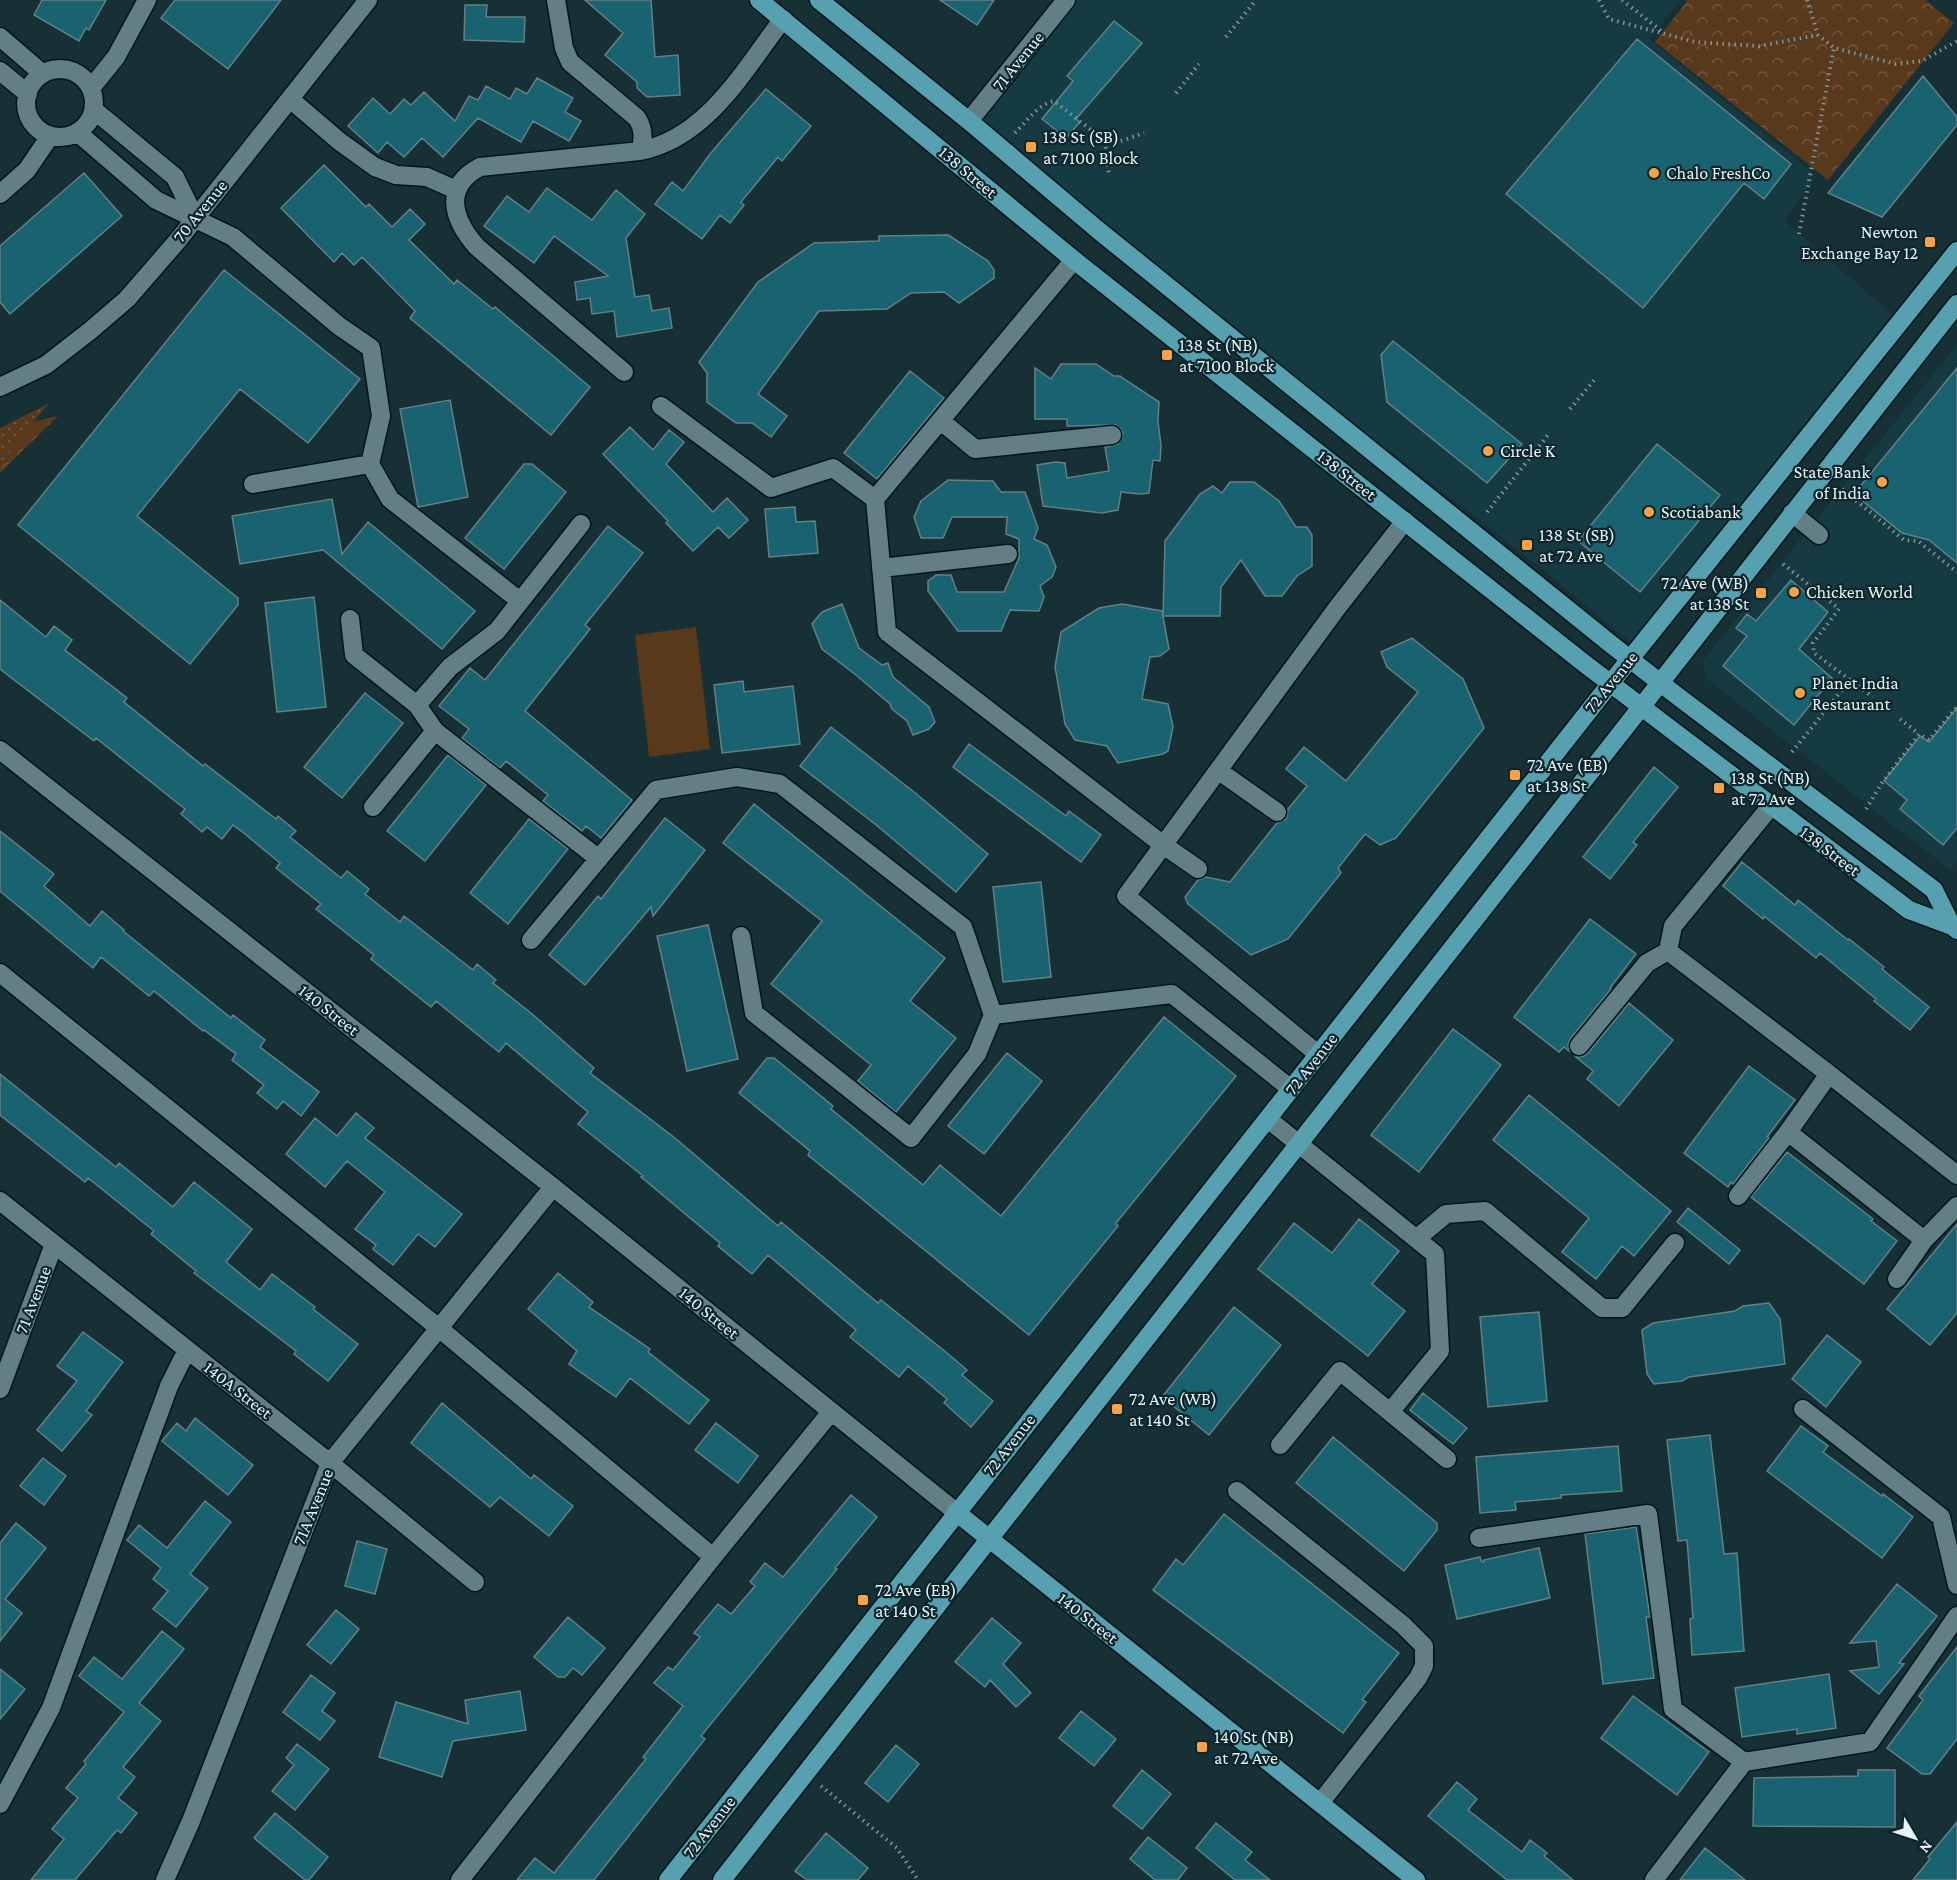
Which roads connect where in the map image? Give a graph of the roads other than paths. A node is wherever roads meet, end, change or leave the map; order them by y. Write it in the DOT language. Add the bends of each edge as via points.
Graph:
graph roads {
  1 [pos="147,0"];
  2 [pos="368,0"];
  3 [pos="556,0"];
  4 [pos="759,0"];
  5 [pos="819,0"];
  6 [pos="1066,0"];
  7 [pos="783,19"];
  8 [pos="0,37"];
  9 [pos="0,70"];
  10 [pos="43,74"];
  11 [pos="91,88"];
  12 [pos="28,94"];
  13 [pos="290,99"];
  14 [pos="94,110"];
  15 [pos="969,121"];
  16 [pos="77,132"];
  17 [pos="50,136"];
  18 [pos="640,151"];
  19 [pos="456,190"];
  20 [pos="0,194"];
  21 [pos="195,218"];
  22 [pos="1957,251"];
  23 [pos="1074,260"];
  24 [pos="1957,304"];
  25 [pos="624,372"];
  26 [pos="0,387"];
  27 [pos="661,406"];
  28 [pos="941,421"];
  29 [pos="1112,435"];
  30 [pos="370,464"];
  31 [pos="253,484"];
  32 [pos="875,499"];
  33 [pos="1792,513"];
  34 [pos="1406,520"];
  35 [pos="581,524"];
  36 [pos="1819,535"];
  37 [pos="1008,554"];
  38 [pos="881,568"];
  39 [pos="520,601"];
  40 [pos="350,619"];
  41 [pos="1630,659"];
  42 [pos="1659,681"];
  43 [pos="1610,684"];
  44 [pos="417,705"];
  45 [pos="1640,707"];
  46 [pos="435,731"];
  47 [pos="0,750"];
  48 [pos="1220,771"];
  49 [pos="1771,806"];
  50 [pos="374,807"];
  51 [pos="1277,812"];
  52 [pos="1162,844"];
  53 [pos="599,859"];
  54 [pos="1198,869"];
  55 [pos="1955,925"];
  56 [pos="741,936"];
  57 [pos="531,940"];
  58 [pos="1668,951"];
  59 [pos="0,973"];
  60 [pos="993,1015"];
  61 [pos="1579,1046"];
  62 [pos="1318,1055"];
  63 [pos="1829,1074"];
  64 [pos="1291,1089"];
  65 [pos="1268,1119"];
  66 [pos="1788,1132"];
  67 [pos="1299,1144"];
  68 [pos="1957,1176"];
  69 [pos="553,1187"];
  70 [pos="1738,1196"];
  71 [pos="0,1200"];
  72 [pos="1957,1206"];
  73 [pos="1416,1239"];
  74 [pos="1924,1240"];
  75 [pos="1675,1243"];
  76 [pos="54,1244"];
  77 [pos="1897,1279"];
  78 [pos="440,1329"];
  79 [pos="187,1350"];
  80 [pos="0,1389"];
  81 [pos="1803,1409"];
  82 [pos="831,1412"];
  83 [pos="1389,1412"];
  84 [pos="1280,1445"];
  85 [pos="1447,1459"];
  86 [pos="330,1463"];
  87 [pos="1237,1491"];
  88 [pos="956,1512"];
  89 [pos="1479,1538"];
  90 [pos="990,1540"];
  91 [pos="713,1557"];
  92 [pos="475,1582"];
  93 [pos="1957,1585"];
  94 [pos="1957,1616"];
  95 [pos="1744,1762"];
  96 [pos="1320,1803"];
  97 [pos="0,1804"];
  98 [pos="165,1880"];
  99 [pos="460,1880"];
  100 [pos="668,1880"];
  101 [pos="722,1880"];
  102 [pos="1416,1880"];
  103 [pos="1654,1880"];
  1 -- 11 [label="street" via="116,57"];
  2 -- 13 [label="street, 70 Avenue"];
  3 -- 18 [label="street" via="566,55 642,124"];
  4 -- 7 [label="main road, 138 Street"];
  5 -- 15 [label="main road, 138 Street"];
  6 -- 15 [label="street, 71 Avenue"];
  7 -- 18 [label="street" via="707,115 676,139"];
  7 -- 23 [label="main road, 138 Street"];
  8 -- 10 [label="street"];
  9 -- 12 [label="street"];
  10 -- 11 [label="street" via="65,69 76,72"];
  10 -- 12 [label="street"];
  11 -- 14 [label="street"];
  12 -- 17 [label="street" via="27,113 32,123"];
  13 -- 19 [label="street" via="375,167 396,175 427,177"];
  13 -- 21 [label="street, 70 Avenue"];
  14 -- 16 [label="street" via="90,121"];
  14 -- 21 [label="street" via="175,177"];
  15 -- 41 [label="main road, 138 Street" via="1098,230"];
  16 -- 17 [label="street"];
  16 -- 21 [label="street" via="156,200"];
  17 -- 20 [label="street" via="27,170"];
  18 -- 19 [label="street" via="480,167 468,174"];
  19 -- 25 [label="street" via="456,213 477,247"];
  21 -- 26 [label="street, 70 Avenue" via="127,299 46,365"];
  21 -- 30 [label="street" via="233,237 371,348 381,416"];
  22 -- 41 [label="main road, 72 Avenue"];
  23 -- 28 [label="street"];
  23 -- 34 [label="main road, 138 Street"];
  24 -- 33 [label="main road, 72 Avenue"];
  27 -- 32 [label="street" via="771,488 833,468"];
  28 -- 29 [label="street" via="975,449"];
  28 -- 32 [label="street"];
  30 -- 31 [label="street"];
  30 -- 39 [label="street" via="390,499"];
  32 -- 38 [label="street"];
  33 -- 36 [label="street"];
  33 -- 42 [label="main road, 72 Avenue"];
  34 -- 43 [label="main road, 138 Street"];
  34 -- 48 [label="street" via="1337,608"];
  35 -- 39 [label="street"];
  37 -- 38 [label="street"];
  38 -- 52 [label="street" via="887,632"];
  39 -- 44 [label="street" via="497,631 450,668"];
  40 -- 44 [label="street" via="354,655"];
  41 -- 42 [label="main road, 138 Street"];
  41 -- 43 [label="main road, 72 Avenue"];
  42 -- 45 [label="main road, 72 Avenue"];
  42 -- 55 [label="main road, 138 Street" via="1934,890"];
  43 -- 45 [label="main road, 138 Street"];
  43 -- 62 [label="main road, 72 Avenue"];
  44 -- 46 [label="street"];
  45 -- 49 [label="main road, 138 Street"];
  45 -- 67 [label="main road, 72 Avenue"];
  46 -- 50 [label="street"];
  46 -- 53 [label="street"];
  47 -- 69 [label="street, 140 Street"];
  48 -- 51 [label="street"];
  48 -- 52 [label="street"];
  49 -- 55 [label="main road, 138 Street" via="1909,910"];
  49 -- 58 [label="street" via="1673,926"];
  52 -- 54 [label="street"];
  52 -- 62 [label="street" via="1126,896"];
  53 -- 57 [label="street"];
  53 -- 60 [label="street" via="656,790 737,777 780,784 963,927"];
  56 -- 60 [label="street" via="754,1012 911,1138 977,1054"];
  58 -- 61 [label="street" via="1647,963"];
  58 -- 63 [label="street"];
  59 -- 78 [label="street"];
  60 -- 64 [label="street" via="1172,994"];
  62 -- 64 [label="main road, 72 Avenue"];
  63 -- 66 [label="street"];
  63 -- 68 [label="street"];
  64 -- 65 [label="main road, 72 Avenue"];
  65 -- 67 [label="street"];
  65 -- 88 [label="main road, 72 Avenue"];
  66 -- 70 [label="street"];
  66 -- 74 [label="street"];
  67 -- 73 [label="street"];
  67 -- 90 [label="main road, 72 Avenue"];
  69 -- 78 [label="street, 71A Avenue"];
  69 -- 82 [label="street, 140 Street"];
  71 -- 76 [label="street, 140A Street"];
  72 -- 74 [label="street"];
  73 -- 75 [label="street" via="1446,1214 1485,1211 1602,1308 1622,1308"];
  73 -- 83 [label="street" via="1435,1254 1440,1351"];
  74 -- 77 [label="street"];
  76 -- 79 [label="street, 140A Street"];
  76 -- 80 [label="street, 71 Avenue"];
  78 -- 86 [label="street, 71A Avenue"];
  78 -- 91 [label="street"];
  79 -- 86 [label="street, 140A Street"];
  79 -- 97 [label="street" via="169,1386 51,1708"];
  81 -- 93 [label="street" via="1941,1517"];
  82 -- 88 [label="street, 140 Street"];
  82 -- 91 [label="street"];
  83 -- 84 [label="street" via="1340,1371"];
  83 -- 85 [label="street"];
  86 -- 92 [label="street, 140A Street"];
  86 -- 98 [label="street, 71A Avenue"];
  87 -- 96 [label="street" via="1424,1646 1424,1666 1418,1678"];
  88 -- 90 [label="main road, 140 Street"];
  88 -- 100 [label="main road, 72 Avenue"];
  89 -- 95 [label="street" via="1648,1514 1673,1710"];
  90 -- 96 [label="main road, 140 Street"];
  90 -- 101 [label="main road, 72 Avenue"];
  91 -- 99 [label="street"];
  94 -- 95 [label="street" via="1870,1742"];
  95 -- 103 [label="street"];
  96 -- 102 [label="main road, 140 Street"];
}
